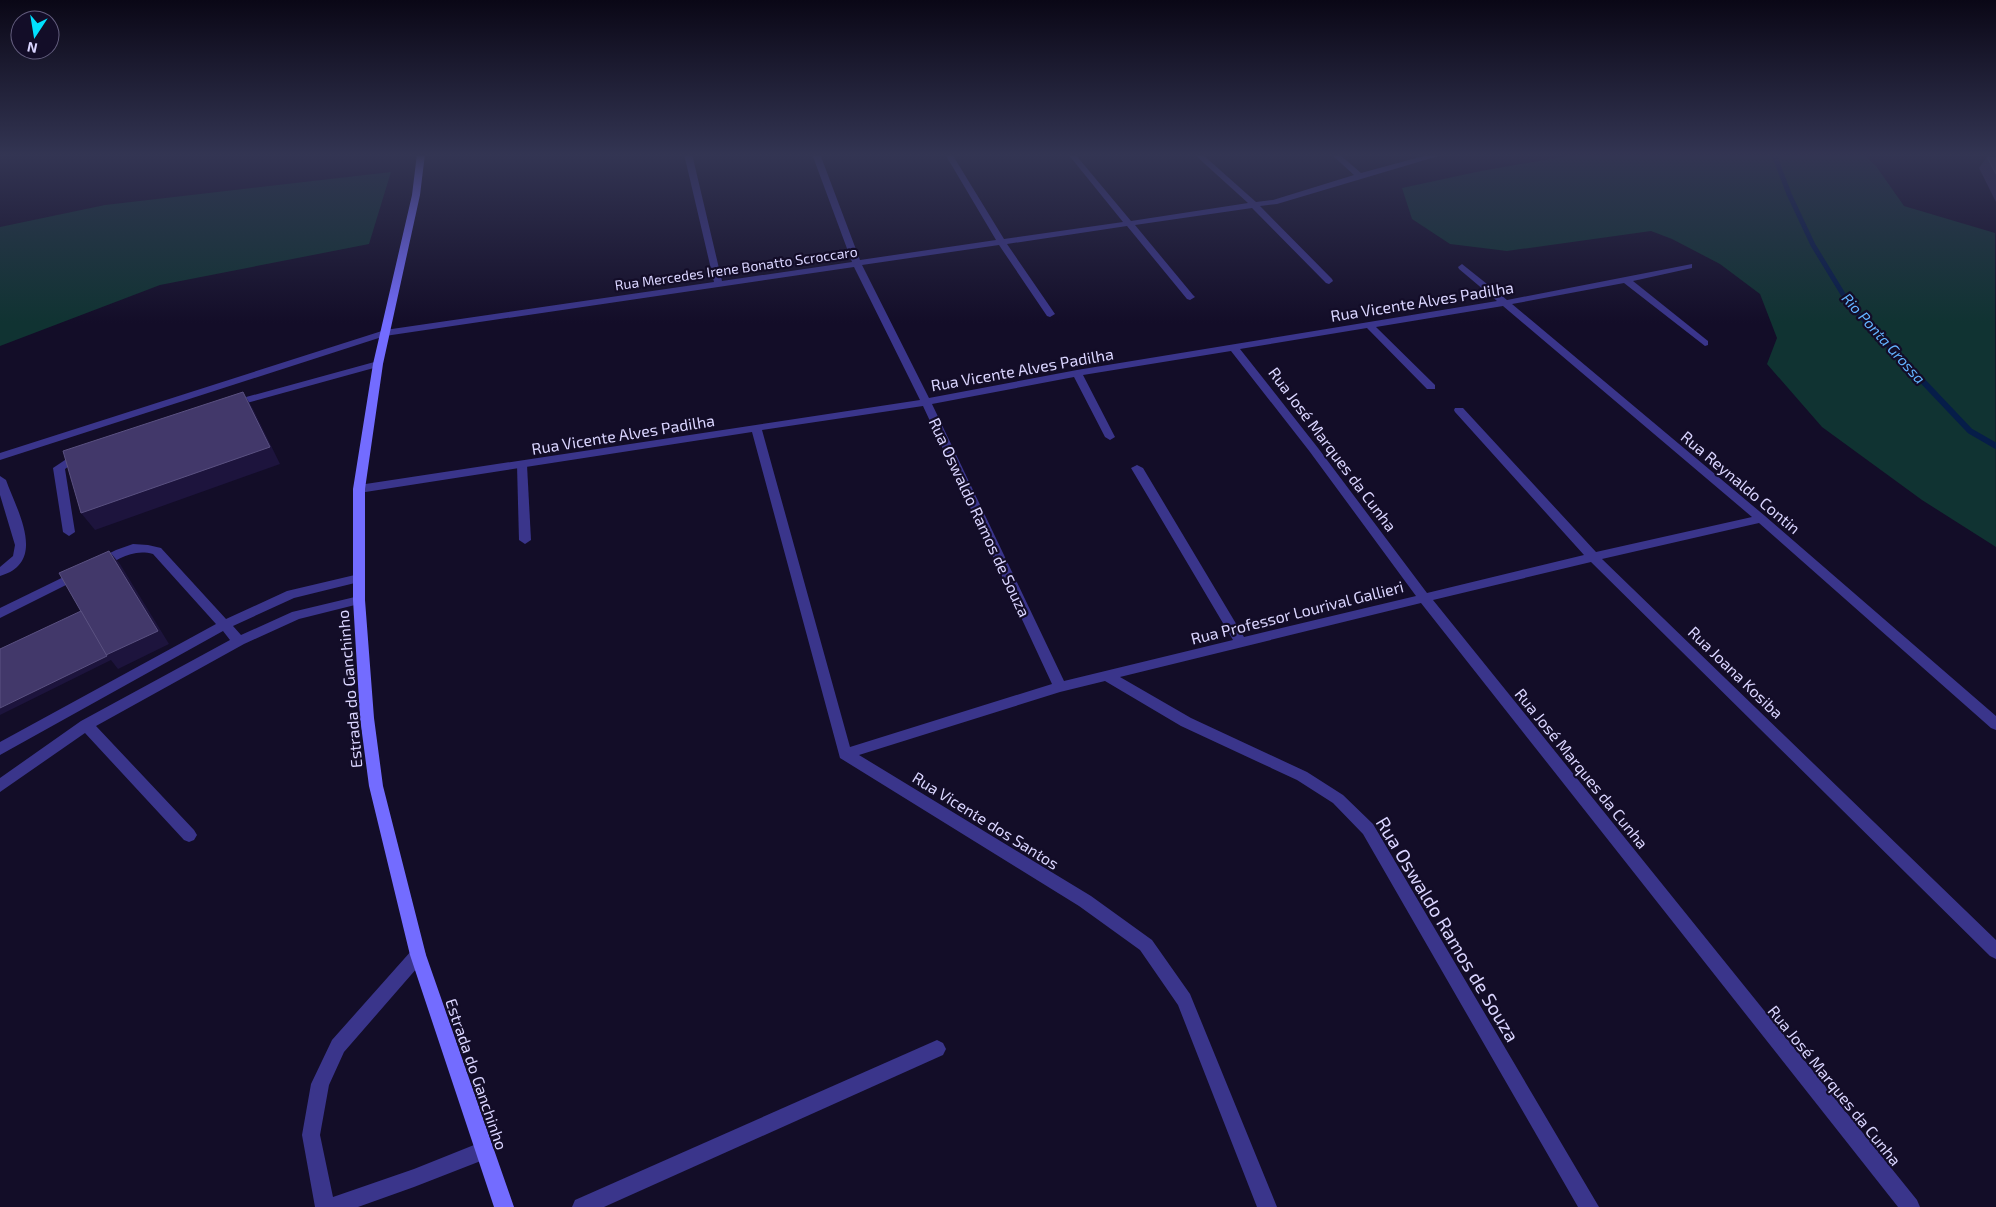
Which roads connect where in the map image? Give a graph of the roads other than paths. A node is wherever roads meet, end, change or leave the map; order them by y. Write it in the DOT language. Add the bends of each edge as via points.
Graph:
graph roads {
  1 [pos="412,210"];
  2 [pos="701,210"];
  3 [pos="837,210"];
  4 [pos="982,210"];
  5 [pos="1117,210"];
  6 [pos="1219,210"];
  7 [pos="1259,210"];
  8 [pos="1128,224"];
  9 [pos="1002,243"];
  10 [pos="857,264"];
  11 [pos="1689,266"];
  12 [pos="1462,267"];
  13 [pos="1626,280"];
  14 [pos="1329,281"];
  15 [pos="719,285"];
  16 [pos="1190,297"];
  17 [pos="1505,303"];
  18 [pos="1050,314"];
  19 [pos="1369,326"];
  20 [pos="384,333"];
  21 [pos="1705,343"];
  22 [pos="1233,347"];
  23 [pos="378,364"];
  24 [pos="1077,373"];
  25 [pos="1431,387"];
  26 [pos="926,402"];
  27 [pos="223,407"];
  28 [pos="1459,410"];
  29 [pos="756,428"];
  30 [pos="1110,437"];
  31 [pos="90,446"];
  32 [pos="0,457"];
  33 [pos="522,465"];
  34 [pos="1137,468"];
  35 [pos="0,480"];
  36 [pos="358,489"];
  37 [pos="1761,519"];
  38 [pos="69,532"];
  39 [pos="525,540"];
  40 [pos="1593,557"];
  41 [pos="0,572"];
  42 [pos="359,578"];
  43 [pos="1424,598"];
  44 [pos="359,600"];
  45 [pos="0,613"];
  46 [pos="224,625"];
  47 [pos="239,641"];
  48 [pos="1241,643"];
  49 [pos="1107,676"];
  50 [pos="1060,687"];
  51 [pos="1996,724"];
  52 [pos="86,725"];
  53 [pos="0,749"];
  54 [pos="845,754"];
  55 [pos="0,786"];
  56 [pos="190,835"];
  57 [pos="1996,951"];
  58 [pos="418,955"];
  59 [pos="937,1049"];
  60 [pos="484,1150"];
  61 [pos="325,1207"];
  62 [pos="331,1207"];
  63 [pos="504,1207"];
  64 [pos="582,1207"];
  65 [pos="1267,1207"];
  66 [pos="1589,1207"];
  67 [pos="1910,1207"];
  1 -- 20 [label="street, Estrada do Ganchinho"];
  2 -- 15 [label="street"];
  3 -- 10 [label="street, Rua Oswaldo Ramos de Souza"];
  4 -- 9 [label="street"];
  5 -- 8 [label="street"];
  6 -- 8 [label="street, Rua Mercedes Irene Bonatto Scroccaro"];
  7 -- 14 [label="street"];
  8 -- 9 [label="street, Rua Mercedes Irene Bonatto Scroccaro"];
  8 -- 16 [label="street"];
  9 -- 10 [label="street, Rua Mercedes Irene Bonatto Scroccaro"];
  9 -- 18 [label="street"];
  10 -- 15 [label="street, Rua Mercedes Irene Bonatto Scroccaro"];
  10 -- 26 [label="street, Rua Oswaldo Ramos de Souza"];
  11 -- 13 [label="street, Rua Vicente Alves Padilha"];
  12 -- 17 [label="street, Rua Reynaldo Contin"];
  13 -- 17 [label="street, Rua Vicente Alves Padilha"];
  13 -- 21 [label="street"];
  15 -- 20 [label="street, Rua Mercedes Irene Bonatto Scroccaro"];
  17 -- 19 [label="street, Rua Vicente Alves Padilha"];
  17 -- 37 [label="street, Rua Reynaldo Contin"];
  19 -- 22 [label="street, Rua Vicente Alves Padilha"];
  19 -- 25 [label="street"];
  20 -- 23 [label="street, Estrada do Ganchinho"];
  20 -- 32 [label="street, Rua Mercedes Irene Bonatto Scroccaro"];
  22 -- 24 [label="street, Rua Vicente Alves Padilha"];
  22 -- 43 [label="street, Rua José Marques da Cunha"];
  23 -- 27 [label="street"];
  23 -- 36 [label="street, Estrada do Ganchinho"];
  24 -- 26 [label="street, Rua Vicente Alves Padilha"];
  24 -- 30 [label="street"];
  26 -- 29 [label="street, Rua Vicente Alves Padilha"];
  26 -- 50 [label="street, Rua Oswaldo Ramos de Souza"];
  28 -- 40 [label="street, Rua Joana Kosiba"];
  29 -- 33 [label="street, Rua Vicente Alves Padilha"];
  29 -- 54 [label="street"];
  31 -- 38 [label="street" via="59,468"];
  33 -- 36 [label="street, Rua Vicente Alves Padilha"];
  33 -- 39 [label="street"];
  34 -- 48 [label="street"];
  35 -- 41 [label="street" via="21,551 12,567"];
  36 -- 42 [label="street, Estrada do Ganchinho"];
  37 -- 40 [label="street, Rua Professor Lourival Gallieri"];
  37 -- 51 [label="street, Rua Reynaldo Contin"];
  40 -- 43 [label="street, Rua Professor Lourival Gallieri"];
  40 -- 57 [label="street, Rua Joana Kosiba"];
  42 -- 44 [label="street, Estrada do Ganchinho"];
  42 -- 46 [label="street" via="291,594"];
  43 -- 48 [label="street, Rua Professor Lourival Gallieri"];
  43 -- 67 [label="street, Rua José Marques da Cunha"];
  44 -- 47 [label="street" via="296,615"];
  44 -- 58 [label="street, Estrada do Ganchinho" via="367,718 376,786"];
  45 -- 46 [label="street" via="129,548 143,547 157,551"];
  46 -- 47 [label="street"];
  46 -- 53 [label="street"];
  47 -- 52 [label="street"];
  48 -- 49 [label="street, Rua Professor Lourival Gallieri"];
  49 -- 50 [label="street, Rua Professor Lourival Gallieri"];
  49 -- 66 [label="street, Rua Oswaldo Ramos de Souza" via="1186,722 1302,776 1338,799 1368,829"];
  50 -- 54 [label="street, Rua Professor Lourival Gallieri"];
  52 -- 55 [label="street"];
  52 -- 56 [label="street"];
  54 -- 65 [label="street, Rua Vicente dos Santos" via="1085,901 1146,945 1184,1000"];
  58 -- 60 [label="street, Estrada do Ganchinho"];
  58 -- 61 [label="street" via="338,1046 320,1084 311,1135"];
  59 -- 64 [label="street"];
  60 -- 62 [label="street"];
  60 -- 63 [label="street, Estrada do Ganchinho"];
}
